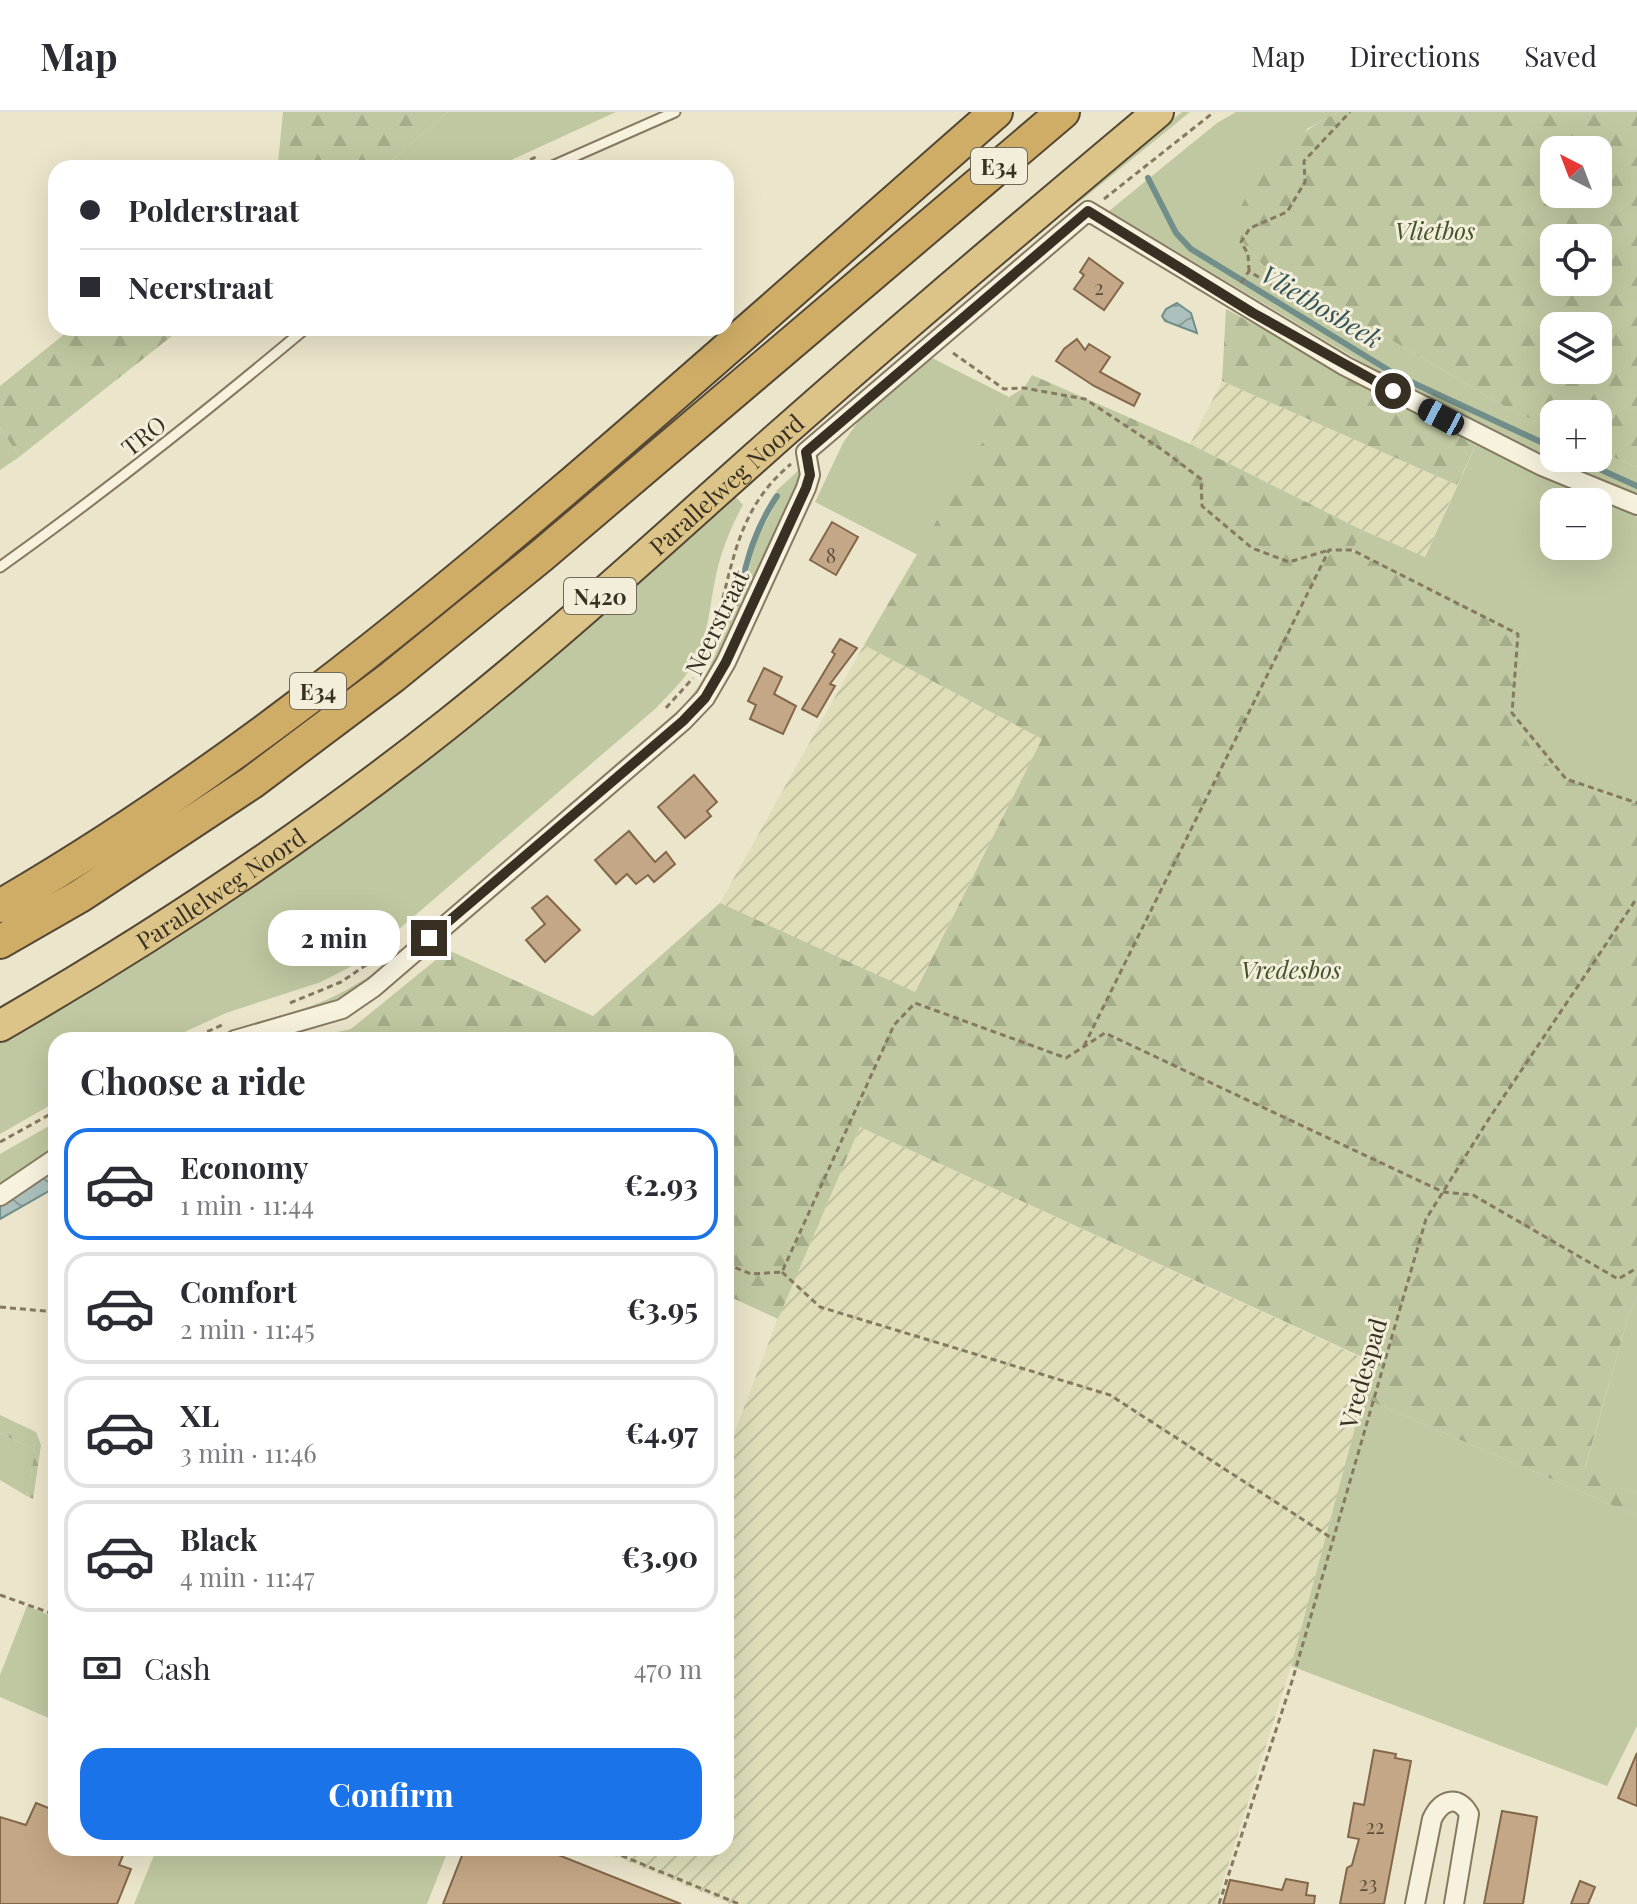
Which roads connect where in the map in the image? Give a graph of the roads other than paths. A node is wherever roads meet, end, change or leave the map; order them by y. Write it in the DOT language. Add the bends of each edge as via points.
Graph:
graph roads {
  1 [pos="675,112"];
  2 [pos="996,112"];
  3 [pos="1063,112"];
  4 [pos="1133,112"];
  5 [pos="1158,112"];
  6 [pos="566,160"];
  7 [pos="296,336"];
  8 [pos="1637,505"];
  9 [pos="0,567"];
  10 [pos="0,906"];
  11 [pos="0,942"];
  12 [pos="0,1006"];
  13 [pos="0,1026"];
  14 [pos="263,1032"];
  15 [pos="48,1163"];
  16 [pos="0,1196"];
  17 [pos="1415,1904"];
  18 [pos="1454,1904"];
  1 -- 6 [label="lane"];
  2 -- 10 [label="highway, E34" via="615,447 387,638 199,778"];
  3 -- 11 [label="highway, E34" via="392,677 251,783"];
  4 -- 12 [label="highway, Parallelweg Noord / N420" via="447,699 186,891"];
  5 -- 13 [label="highway, Parallelweg Noord / N420" via="448,724 193,909"];
  7 -- 9 [label="lane, TRO"];
  8 -- 14 [label="street, Neerstraat" via="1542,466 1345,366 1088,211 806,452 810,475 788,528 726,662 705,698 683,721 374,987 342,1009"];
  15 -- 16 [label="street"];
  17 -- 18 [label="street" via="1432,1819 1436,1809 1453,1800 1469,1814"];
}
